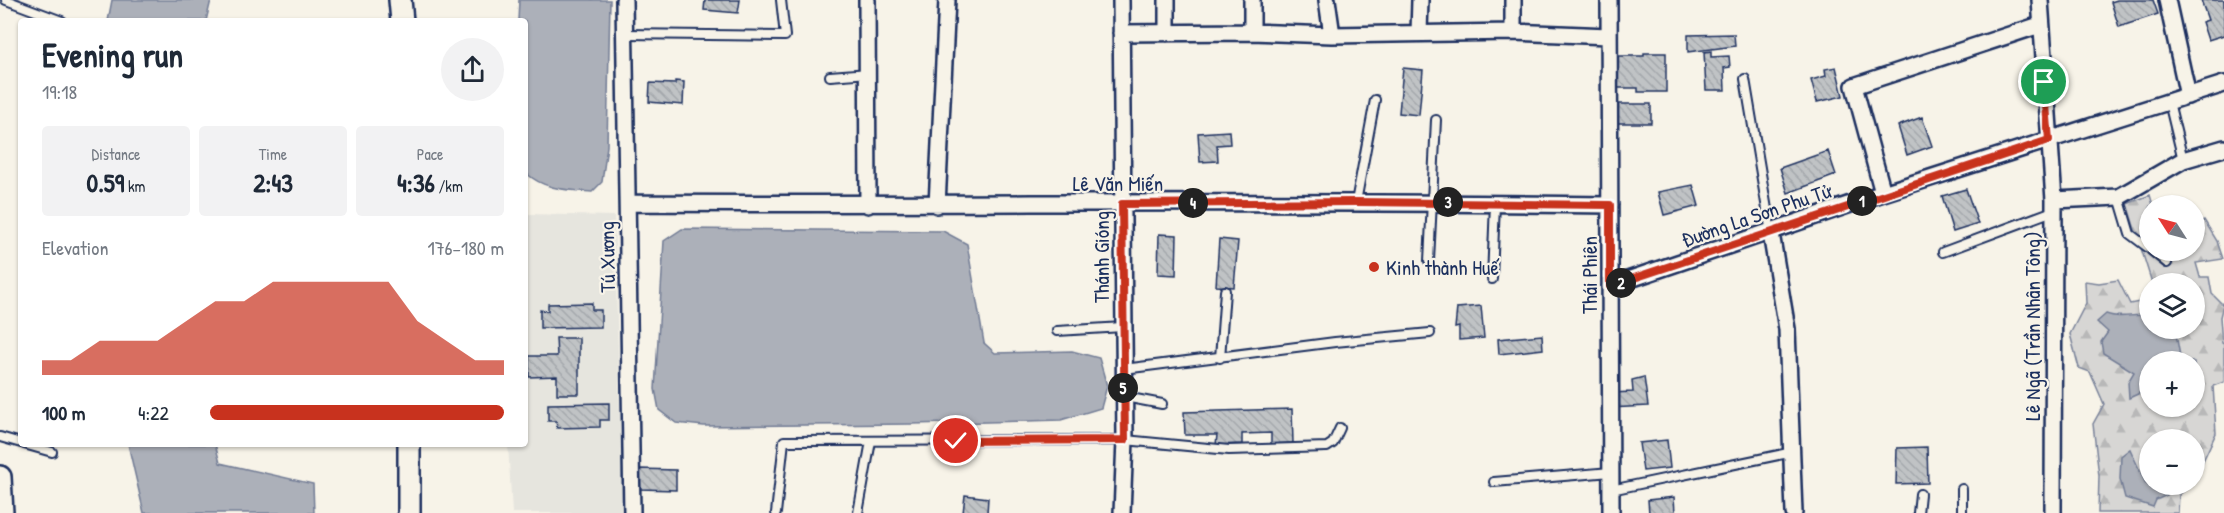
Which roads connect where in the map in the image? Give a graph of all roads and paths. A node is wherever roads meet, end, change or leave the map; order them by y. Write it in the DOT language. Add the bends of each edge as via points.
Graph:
graph roads {
  1 [pos="6,0"];
  2 [pos="400,0"];
  3 [pos="624,0"];
  4 [pos="781,0"];
  5 [pos="867,0"];
  6 [pos="947,0"];
  7 [pos="1121,0"];
  8 [pos="1167,0"];
  9 [pos="1252,0"];
  10 [pos="1327,0"];
  11 [pos="1420,0"];
  12 [pos="1513,0"];
  13 [pos="1609,0"];
  14 [pos="2040,0"];
  15 [pos="2167,0"];
  16 [pos="54,18"];
  17 [pos="402,18"];
  18 [pos="2040,25"];
  19 [pos="1252,32"];
  20 [pos="1513,32"];
  21 [pos="1121,33"];
  22 [pos="1167,33"];
  23 [pos="1419,33"];
  24 [pos="622,34"];
  25 [pos="1332,35"];
  26 [pos="1609,36"];
  27 [pos="869,73"];
  28 [pos="830,76"];
  29 [pos="1745,79"];
  30 [pos="2224,84"];
  31 [pos="2188,96"];
  32 [pos="1375,100"];
  33 [pos="2169,102"];
  34 [pos="1436,120"];
  35 [pos="2049,140"];
  36 [pos="2224,148"];
  37 [pos="2183,160"];
  38 [pos="1883,193"];
  39 [pos="2118,197"];
  40 [pos="1356,202"];
  41 [pos="1431,202"];
  42 [pos="628,203"];
  43 [pos="1495,203"];
  44 [pos="1122,204"];
  45 [pos="868,205"];
  46 [pos="937,205"];
  47 [pos="1610,205"];
  48 [pos="2053,206"];
  49 [pos="1771,233"];
  50 [pos="2139,241"];
  51 [pos="1943,252"];
  52 [pos="1429,261"];
  53 [pos="2165,261"];
  54 [pos="2168,263"];
  55 [pos="1492,279"];
  56 [pos="1610,286"];
  57 [pos="1225,291"];
  58 [pos="1123,327"];
  59 [pos="1057,331"];
  60 [pos="1430,333"];
  61 [pos="1220,358"];
  62 [pos="1124,369"];
  63 [pos="1123,397"];
  64 [pos="1162,404"];
  65 [pos="1340,428"];
  66 [pos="0,437"];
  67 [pos="1125,440"];
  68 [pos="871,441"];
  69 [pos="18,442"];
  70 [pos="36,447"];
  71 [pos="409,447"];
  72 [pos="52,452"];
  73 [pos="1793,452"];
  74 [pos="1611,472"];
  75 [pos="0,477"];
  76 [pos="1494,482"];
  77 [pos="1962,489"];
  78 [pos="1611,490"];
  79 [pos="1920,494"];
  80 [pos="1,506"];
  81 [pos="409,513"];
  82 [pos="632,513"];
  83 [pos="776,513"];
  84 [pos="858,513"];
  85 [pos="1122,513"];
  86 [pos="1611,513"];
  87 [pos="1794,513"];
  88 [pos="1918,513"];
  89 [pos="1962,513"];
  90 [pos="2053,513"];
  1 -- 16 [label="lane"];
  2 -- 17 [label="street"];
  3 -- 24 [label="street, Tú Xương"];
  4 -- 24 [label="lane" via="785,36"];
  5 -- 27 [label="street"];
  6 -- 46 [label="street"];
  7 -- 21 [label="street, Thánh Gióng"];
  8 -- 22 [label="street"];
  9 -- 19 [label="street"];
  10 -- 25 [label="street"];
  11 -- 23 [label="street"];
  12 -- 20 [label="street"];
  13 -- 26 [label="street, Thái Phiên"];
  14 -- 18 [label="street, Lê Ngã (Trần Nhân Tông)"];
  15 -- 31 [label="street"];
  18 -- 35 [label="street, Lê Ngã (Trần Nhân Tông)"];
  18 -- 38 [label="street" via="1854,86"];
  19 -- 22 [label="street"];
  19 -- 25 [label="street"];
  20 -- 23 [label="street"];
  20 -- 26 [label="street"];
  21 -- 22 [label="street"];
  21 -- 44 [label="street, Thánh Gióng"];
  23 -- 25 [label="street"];
  24 -- 42 [label="street, Tú Xương"];
  26 -- 47 [label="street, Thái Phiên"];
  27 -- 28 [label="lane"];
  27 -- 45 [label="street"];
  29 -- 49 [label="lane"];
  30 -- 31 [label="street, Đường La Sơn Phu Tử"];
  31 -- 33 [label="street, Đường La Sơn Phu Tử"];
  32 -- 40 [label="lane"];
  33 -- 35 [label="street, Đường La Sơn Phu Tử"];
  33 -- 37 [label="lane"];
  34 -- 41 [label="lane"];
  35 -- 38 [label="street, Đường La Sơn Phu Tử"];
  35 -- 48 [label="street, Lê Ngã (Trần Nhân Tông)"];
  36 -- 37 [label="street"];
  37 -- 39 [label="street"];
  38 -- 49 [label="street, Đường La Sơn Phu Tử"];
  39 -- 48 [label="street"];
  39 -- 50 [label="lane" via="2130,234"];
  40 -- 41 [label="street, Lê Văn Miến"];
  40 -- 44 [label="street, Lê Văn Miến"];
  41 -- 43 [label="street, Lê Văn Miến"];
  41 -- 52 [label="lane"];
  42 -- 45 [label="street, Lê Văn Miến"];
  42 -- 82 [label="street, Tú Xương"];
  43 -- 47 [label="street, Lê Văn Miến"];
  43 -- 55 [label="lane"];
  44 -- 46 [label="street, Lê Văn Miến"];
  44 -- 58 [label="street, Thánh Gióng"];
  45 -- 46 [label="street, Lê Văn Miến"];
  47 -- 56 [label="street, Thái Phiên"];
  48 -- 51 [label="lane"];
  48 -- 90 [label="street, Lê Ngã (Trần Nhân Tông)"];
  49 -- 56 [label="street, Đường La Sơn Phu Tử"];
  49 -- 73 [label="street" via="1787,329"];
  53 -- 54 [label="lane"];
  56 -- 74 [label="street, Thái Phiên"];
  57 -- 61 [label="lane"];
  58 -- 59 [label="lane"];
  58 -- 62 [label="street, Thánh Gióng"];
  60 -- 61 [label="lane"];
  61 -- 62 [label="lane"];
  62 -- 63 [label="street, Thánh Gióng"];
  63 -- 64 [label="lane"];
  63 -- 67 [label="street, Thánh Gióng"];
  65 -- 67 [label="lane" via="1327,447 1229,450"];
  66 -- 69 [label="lane"];
  67 -- 68 [label="lane"];
  67 -- 85 [label="street, Thánh Gióng"];
  68 -- 83 [label="lane" via="784,441"];
  68 -- 84 [label="lane"];
  70 -- 72 [label="lane"];
  71 -- 81 [label="street"];
  73 -- 78 [label="lane"];
  73 -- 87 [label="street"];
  74 -- 76 [label="lane"];
  74 -- 78 [label="street, Thái Phiên"];
  75 -- 80 [label="street"];
  77 -- 89 [label="lane"];
  78 -- 86 [label="street, Thái Phiên"];
  79 -- 88 [label="lane"];
}
